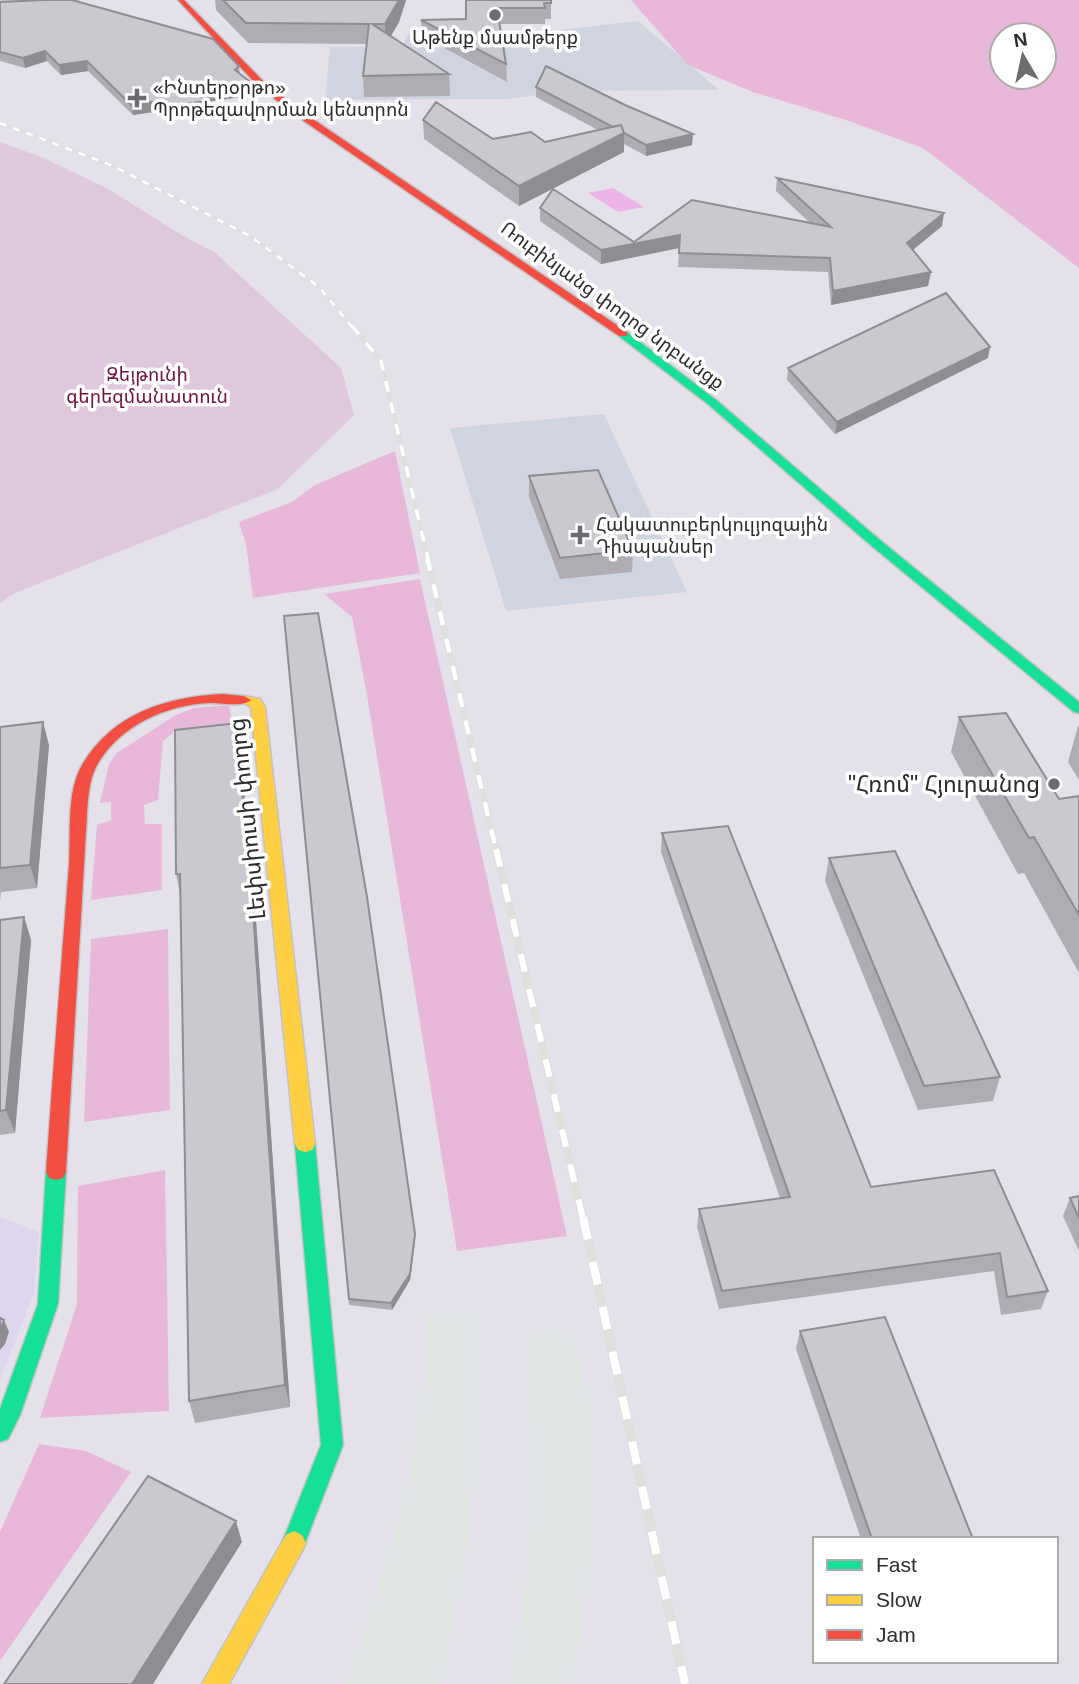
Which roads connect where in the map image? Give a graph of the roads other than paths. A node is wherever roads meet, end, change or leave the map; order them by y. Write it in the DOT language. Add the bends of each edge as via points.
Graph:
graph roads {
  1 [pos="75,0"];
  2 [pos="181,0"];
  3 [pos="0,4"];
  4 [pos="1079,709"];
  5 [pos="0,1431"];
  6 [pos="215,1684"];
  1 -- 3 [label="street"];
  2 -- 4 [label="street, Ռուբինյանց փողոց նրբանցք" via="288,106 614,327 712,402"];
  5 -- 6 [label="street, Լեփսիուսի փողոց" via="48,1304 84,777 93,757 120,728 151,713 205,699 255,702 317,1254 332,1445 291,1550"];
}
